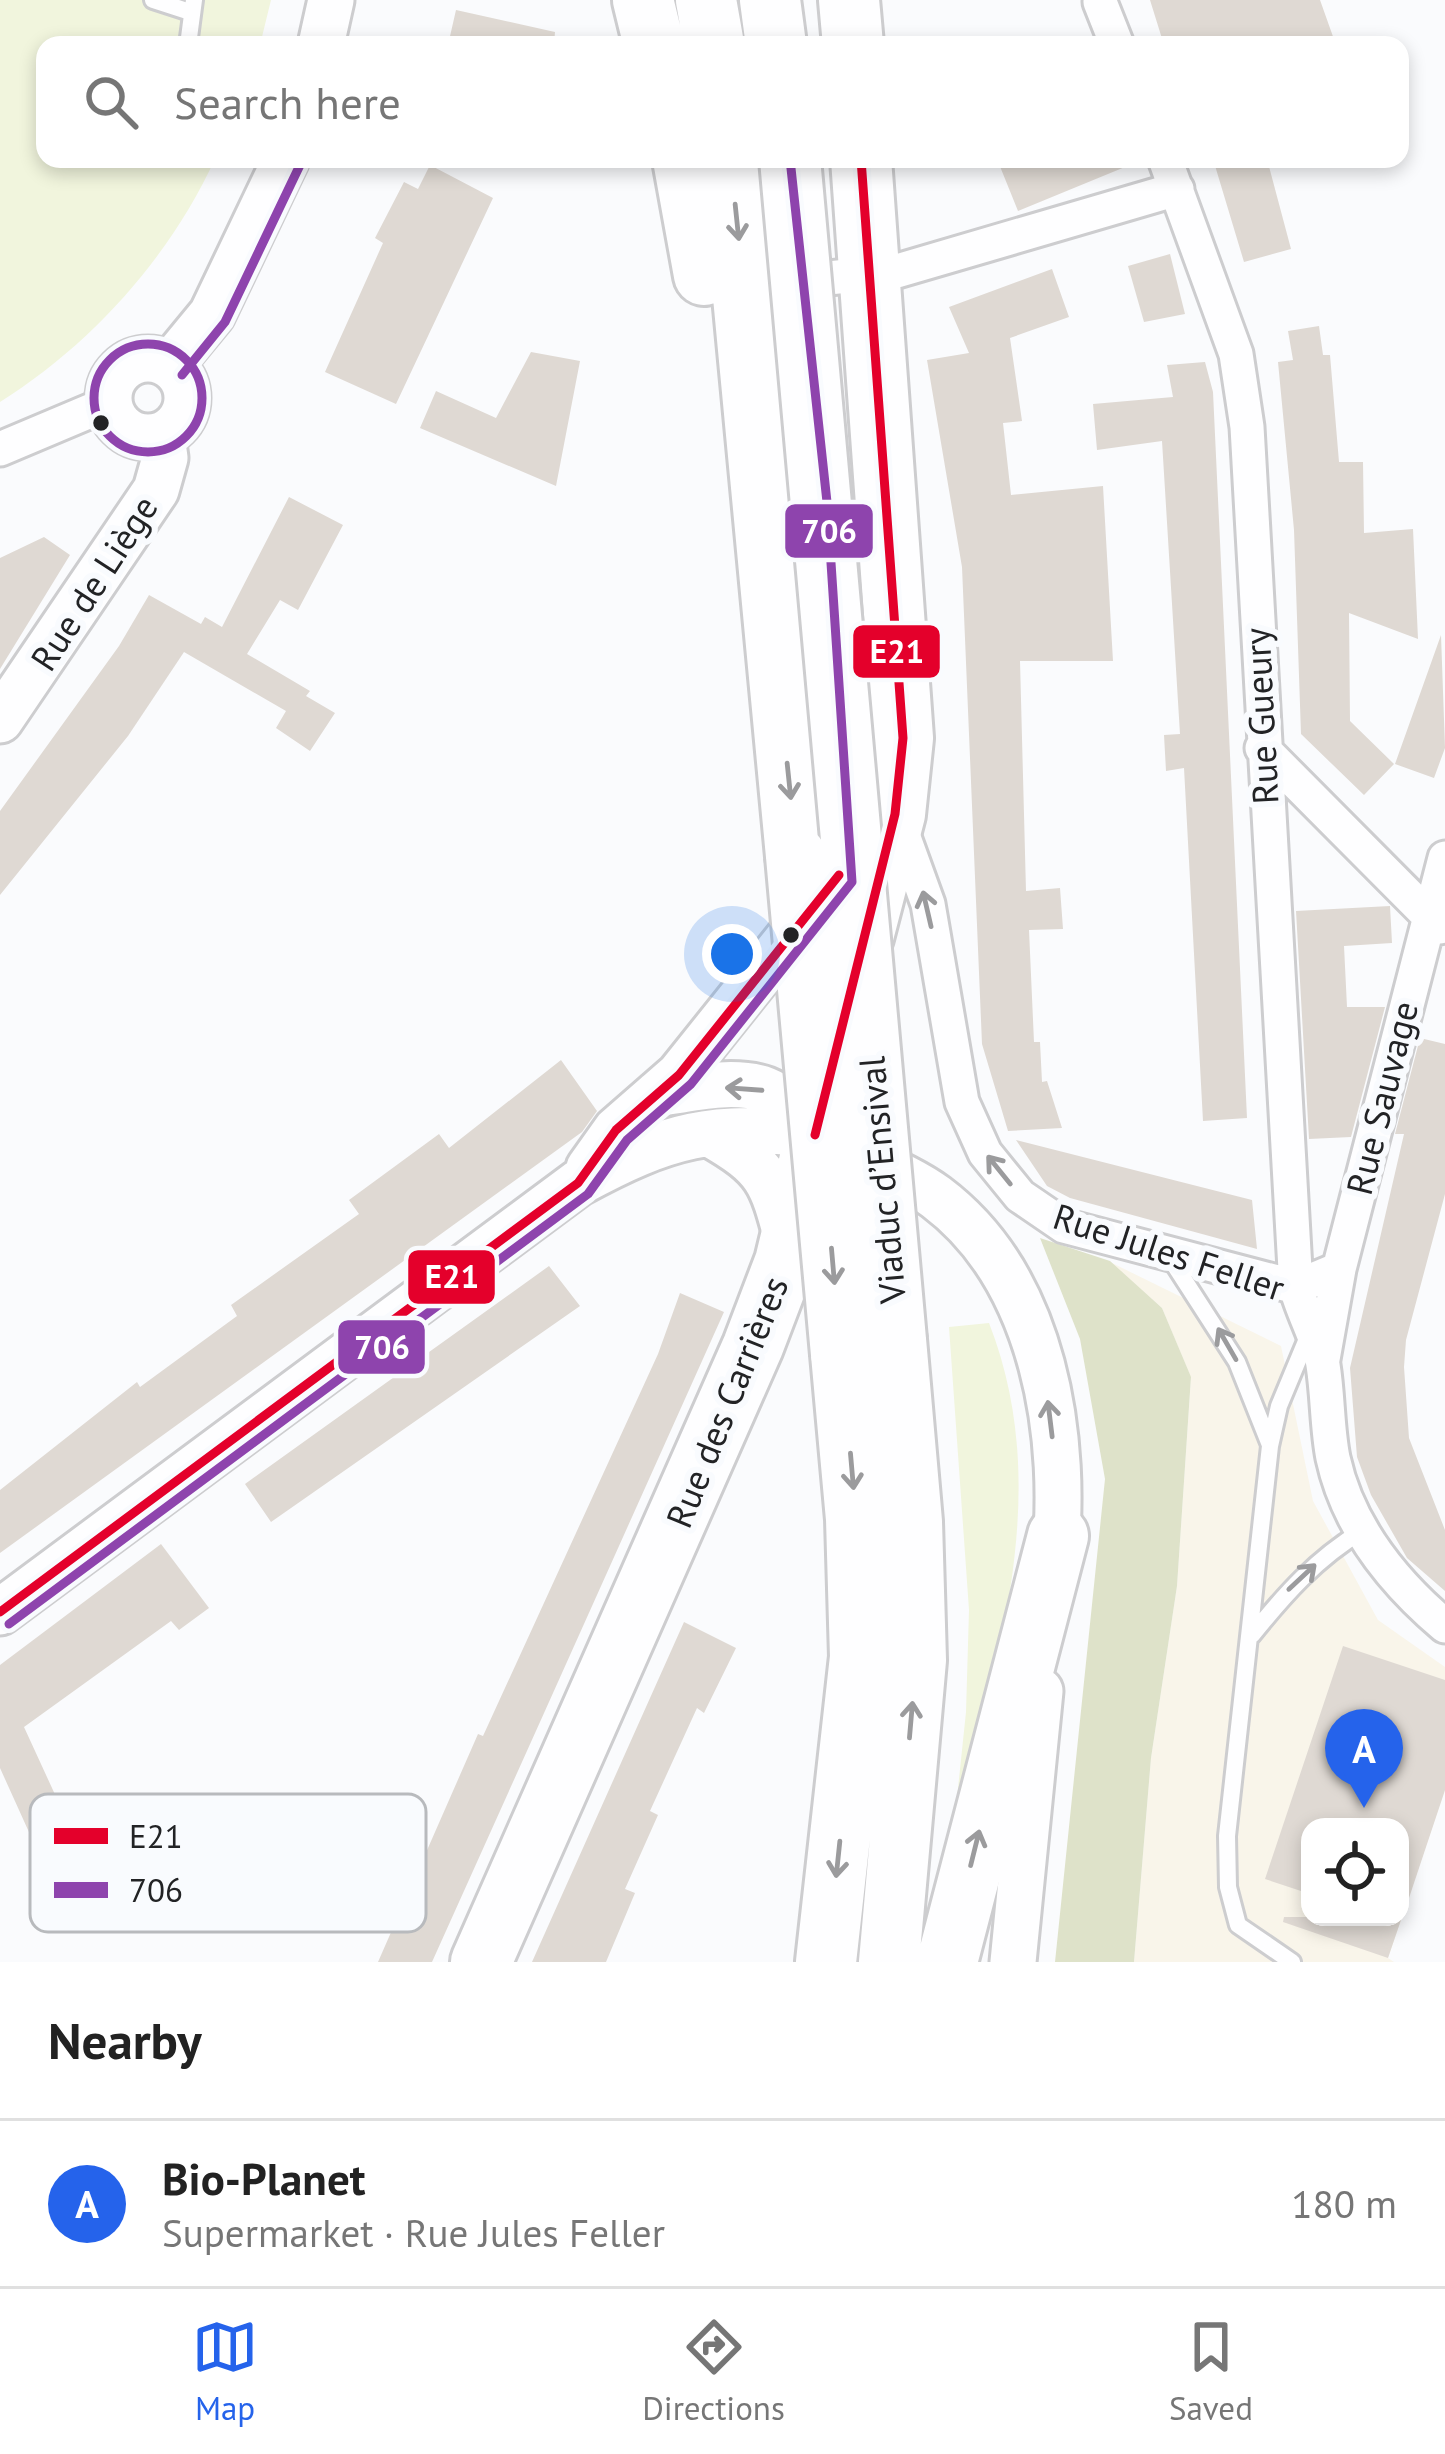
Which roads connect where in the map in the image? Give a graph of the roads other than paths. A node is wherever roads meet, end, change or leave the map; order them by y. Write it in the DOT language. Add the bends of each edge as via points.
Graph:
graph roads {
  1 [pos="153,0"];
  2 [pos="331,0"];
  3 [pos="644,0"];
  4 [pos="706,0"];
  5 [pos="755,0"];
  6 [pos="770,0"];
  7 [pos="849,0"];
  8 [pos="1100,2"];
  9 [pos="192,6"];
  10 [pos="189,36"];
  11 [pos="323,36"];
  12 [pos="652,36"];
  13 [pos="712,36"];
  14 [pos="760,36"];
  15 [pos="775,36"];
  16 [pos="852,36"];
  17 [pos="1113,36"];
  18 [pos="282,168"];
  19 [pos="684,168"];
  20 [pos="731,168"];
  21 [pos="777,168"];
  22 [pos="791,168"];
  23 [pos="862,168"];
  24 [pos="1171,174"];
  25 [pos="869,276"];
  26 [pos="788,282"];
  27 [pos="170,365"];
  28 [pos="109,403"];
  29 [pos="162,436"];
  30 [pos="0,449"];
  31 [pos="781,706"];
  32 [pos="0,721"];
  33 [pos="1262,748"];
  34 [pos="895,814"];
  35 [pos="1445,858"];
  36 [pos="839,875"];
  37 [pos="1437,923"];
  38 [pos="657,1094"];
  39 [pos="710,1134"];
  40 [pos="815,1135"];
  41 [pos="578,1183"];
  42 [pos="789,1246"];
  43 [pos="1166,1251"];
  44 [pos="1339,1269"];
  45 [pos="1296,1287"];
  46 [pos="1316,1346"];
  47 [pos="868,1347"];
  48 [pos="1270,1446"];
  49 [pos="1362,1531"];
  50 [pos="1058,1536"];
  51 [pos="0,1612"];
  52 [pos="1445,1626"];
  53 [pos="1252,1636"];
  54 [pos="481,1962"];
  55 [pos="826,1962"];
  56 [pos="890,1962"];
  57 [pos="947,1962"];
  58 [pos="1013,1962"];
  59 [pos="1292,1962"];
  1 -- 9 [label="lane"];
  2 -- 11 [label="street"];
  3 -- 12 [label="highway"];
  4 -- 13 [label="highway"];
  5 -- 14 [label="highway"];
  6 -- 15 [label="highway"];
  7 -- 16 [label="highway"];
  8 -- 17 [label="street"];
  9 -- 10 [label="lane"];
  18 -- 27 [label="street" via="212,314"];
  19 -- 31 [label="highway"];
  20 -- 31 [label="highway, one-way"];
  21 -- 26 [label="highway"];
  22 -- 47 [label="highway, Viaduc d’Ensival, bridge"];
  23 -- 25 [label="highway, Rue des Carrières"];
  24 -- 25 [label="street"];
  24 -- 33 [label="street, Rue Gueury" via="1236,354 1247,428"];
  25 -- 26 [label="street"];
  25 -- 34 [label="highway, Rue des Carrières" via="902,719"];
  26 -- 36 [label="highway"];
  27 -- 28 [label="street" via="153,359 121,370"];
  27 -- 29 [label="street" via="187,388 186,403 184,417"];
  28 -- 29 [label="street" via="128,431"];
  28 -- 30 [label="street"];
  29 -- 32 [label="street, Rue de Liège" via="156,490"];
  31 -- 47 [label="highway, Viaduc d’Ensival, one-way, bridge"];
  33 -- 37 [label="street"];
  33 -- 45 [label="street, Rue Gueury"];
  34 -- 40 [label="highway, Rue des Carrières"];
  43 -- 34 [label="street, Rue Jules Feller, one-way" via="1064,1226 1020,1196 985,1153 962,1102 928,904"];
  35 -- 37 [label="street, Rue Sauvage"];
  36 -- 38 [label="street"];
  36 -- 40 [label="highway"];
  37 -- 44 [label="street, Rue Sauvage"];
  40 -- 38 [label="street, one-way" via="766,1090 711,1086"];
  38 -- 41 [label="street" via="616,1130"];
  39 -- 40 [label="street" via="758,1128"];
  39 -- 41 [label="street" via="649,1144"];
  39 -- 42 [label="street" via="753,1158 775,1193"];
  40 -- 42 [label="highway, Rue des Carrières"];
  50 -- 40 [label="street, one-way" via="1041,1364 1005,1275 934,1196"];
  41 -- 51 [label="street"];
  42 -- 54 [label="highway, Rue des Carrières" via="700,1472"];
  43 -- 45 [label="street, Rue Jules Feller"];
  48 -- 43 [label="lane, one-way" via="1238,1362"];
  44 -- 45 [label="street"];
  44 -- 46 [label="street, Rue Sauvage"];
  45 -- 46 [label="street, Rue Jules Feller"];
  46 -- 48 [label="lane" via="1279,1406"];
  46 -- 49 [label="street, Rue Jules Feller" via="1334,1461"];
  47 -- 55 [label="highway, one-way" via="856,1519 860,1657"];
  56 -- 47 [label="highway, one-way" via="916,1660 912,1522"];
  48 -- 53 [label="lane"];
  49 -- 52 [label="street, Rue Jules Feller" via="1385,1569"];
  53 -- 49 [label="lane, one-way" via="1331,1549"];
  57 -- 50 [label="highway, one-way"];
  50 -- 58 [label="street"];
  53 -- 59 [label="lane" via="1231,1787 1228,1887 1238,1925"];
}
